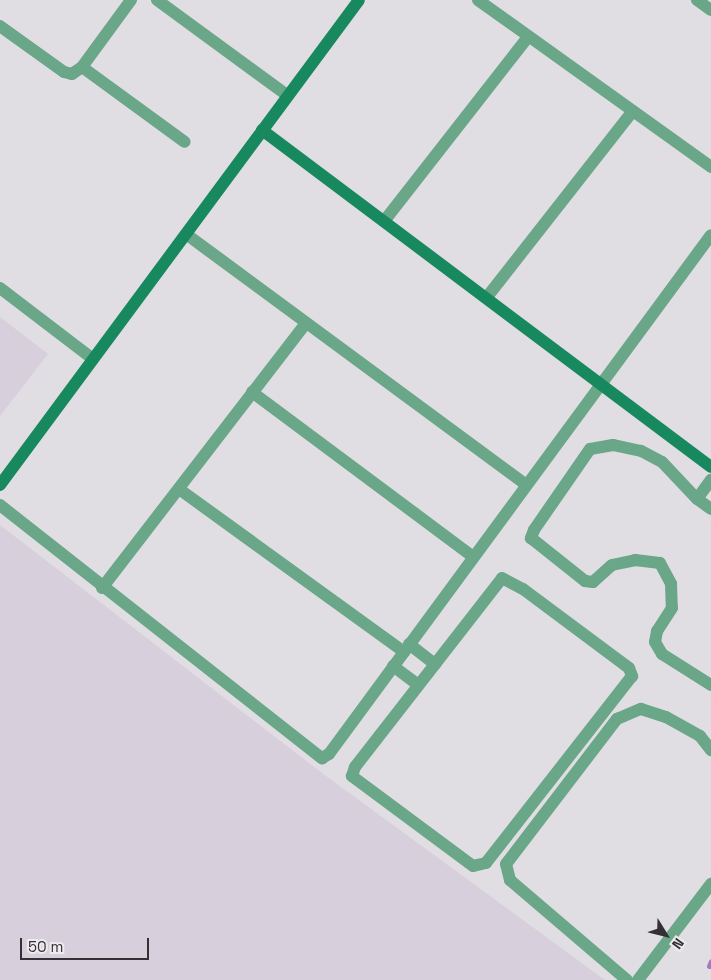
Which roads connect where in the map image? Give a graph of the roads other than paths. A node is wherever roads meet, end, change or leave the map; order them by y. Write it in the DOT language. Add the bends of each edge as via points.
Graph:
graph roads {
  1 [pos="131,0"];
  2 [pos="157,0"];
  3 [pos="359,0"];
  4 [pos="478,0"];
  5 [pos="698,0"];
  6 [pos="711,10"];
  7 [pos="0,26"];
  8 [pos="527,38"];
  9 [pos="82,67"];
  10 [pos="288,96"];
  11 [pos="632,112"];
  12 [pos="262,130"];
  13 [pos="185,142"];
  14 [pos="711,167"];
  15 [pos="385,220"];
  16 [pos="186,234"];
  17 [pos="711,235"];
  18 [pos="0,288"];
  19 [pos="487,297"];
  20 [pos="306,323"];
  21 [pos="93,359"];
  22 [pos="599,384"];
  23 [pos="252,392"];
  24 [pos="711,466"];
  25 [pos="711,480"];
  26 [pos="0,485"];
  27 [pos="526,485"];
  28 [pos="179,489"];
  29 [pos="696,499"];
  30 [pos="0,505"];
  31 [pos="711,509"];
  32 [pos="473,557"];
  33 [pos="102,588"];
  34 [pos="406,648"];
  35 [pos="435,664"];
  36 [pos="393,666"];
  37 [pos="418,685"];
  38 [pos="711,685"];
  39 [pos="711,750"];
  40 [pos="711,884"];
  41 [pos="627,980"];
  42 [pos="638,980"];
  1 -- 9 [label="street"];
  2 -- 10 [label="street"];
  3 -- 10 [label="street"];
  4 -- 8 [label="street"];
  5 -- 6 [label="street"];
  7 -- 9 [label="street" via="64,72 72,74"];
  8 -- 11 [label="street"];
  8 -- 15 [label="street"];
  9 -- 13 [label="street"];
  10 -- 12 [label="street"];
  11 -- 14 [label="street"];
  11 -- 19 [label="street"];
  12 -- 15 [label="street"];
  12 -- 16 [label="street"];
  15 -- 19 [label="street"];
  16 -- 20 [label="street"];
  16 -- 21 [label="street"];
  17 -- 22 [label="street"];
  18 -- 21 [label="street"];
  19 -- 22 [label="street"];
  20 -- 23 [label="street"];
  20 -- 27 [label="street"];
  21 -- 26 [label="street"];
  22 -- 24 [label="street"];
  22 -- 27 [label="street"];
  23 -- 28 [label="street"];
  23 -- 32 [label="street"];
  25 -- 29 [label="street"];
  27 -- 32 [label="street"];
  28 -- 33 [label="street"];
  28 -- 34 [label="street"];
  29 -- 31 [label="street"];
  29 -- 38 [label="street" via="662,462 641,451 613,445 590,449 534,530 532,538 585,581 592,582 612,565 635,560 660,564 671,584 672,608 657,631 655,642 662,654"];
  30 -- 33 [label="street"];
  32 -- 34 [label="street"];
  33 -- 36 [label="street" via="322,758 329,754"];
  34 -- 35 [label="street"];
  34 -- 36 [label="street"];
  35 -- 37 [label="street"];
  35 -- 37 [label="street" via="502,578 523,589 629,668 632,676 486,863 473,866 352,776 355,767"];
  36 -- 37 [label="street"];
  39 -- 41 [label="street" via="700,736 666,717 641,709 617,719 506,864 510,880"];
  40 -- 42 [label="street"];
}
